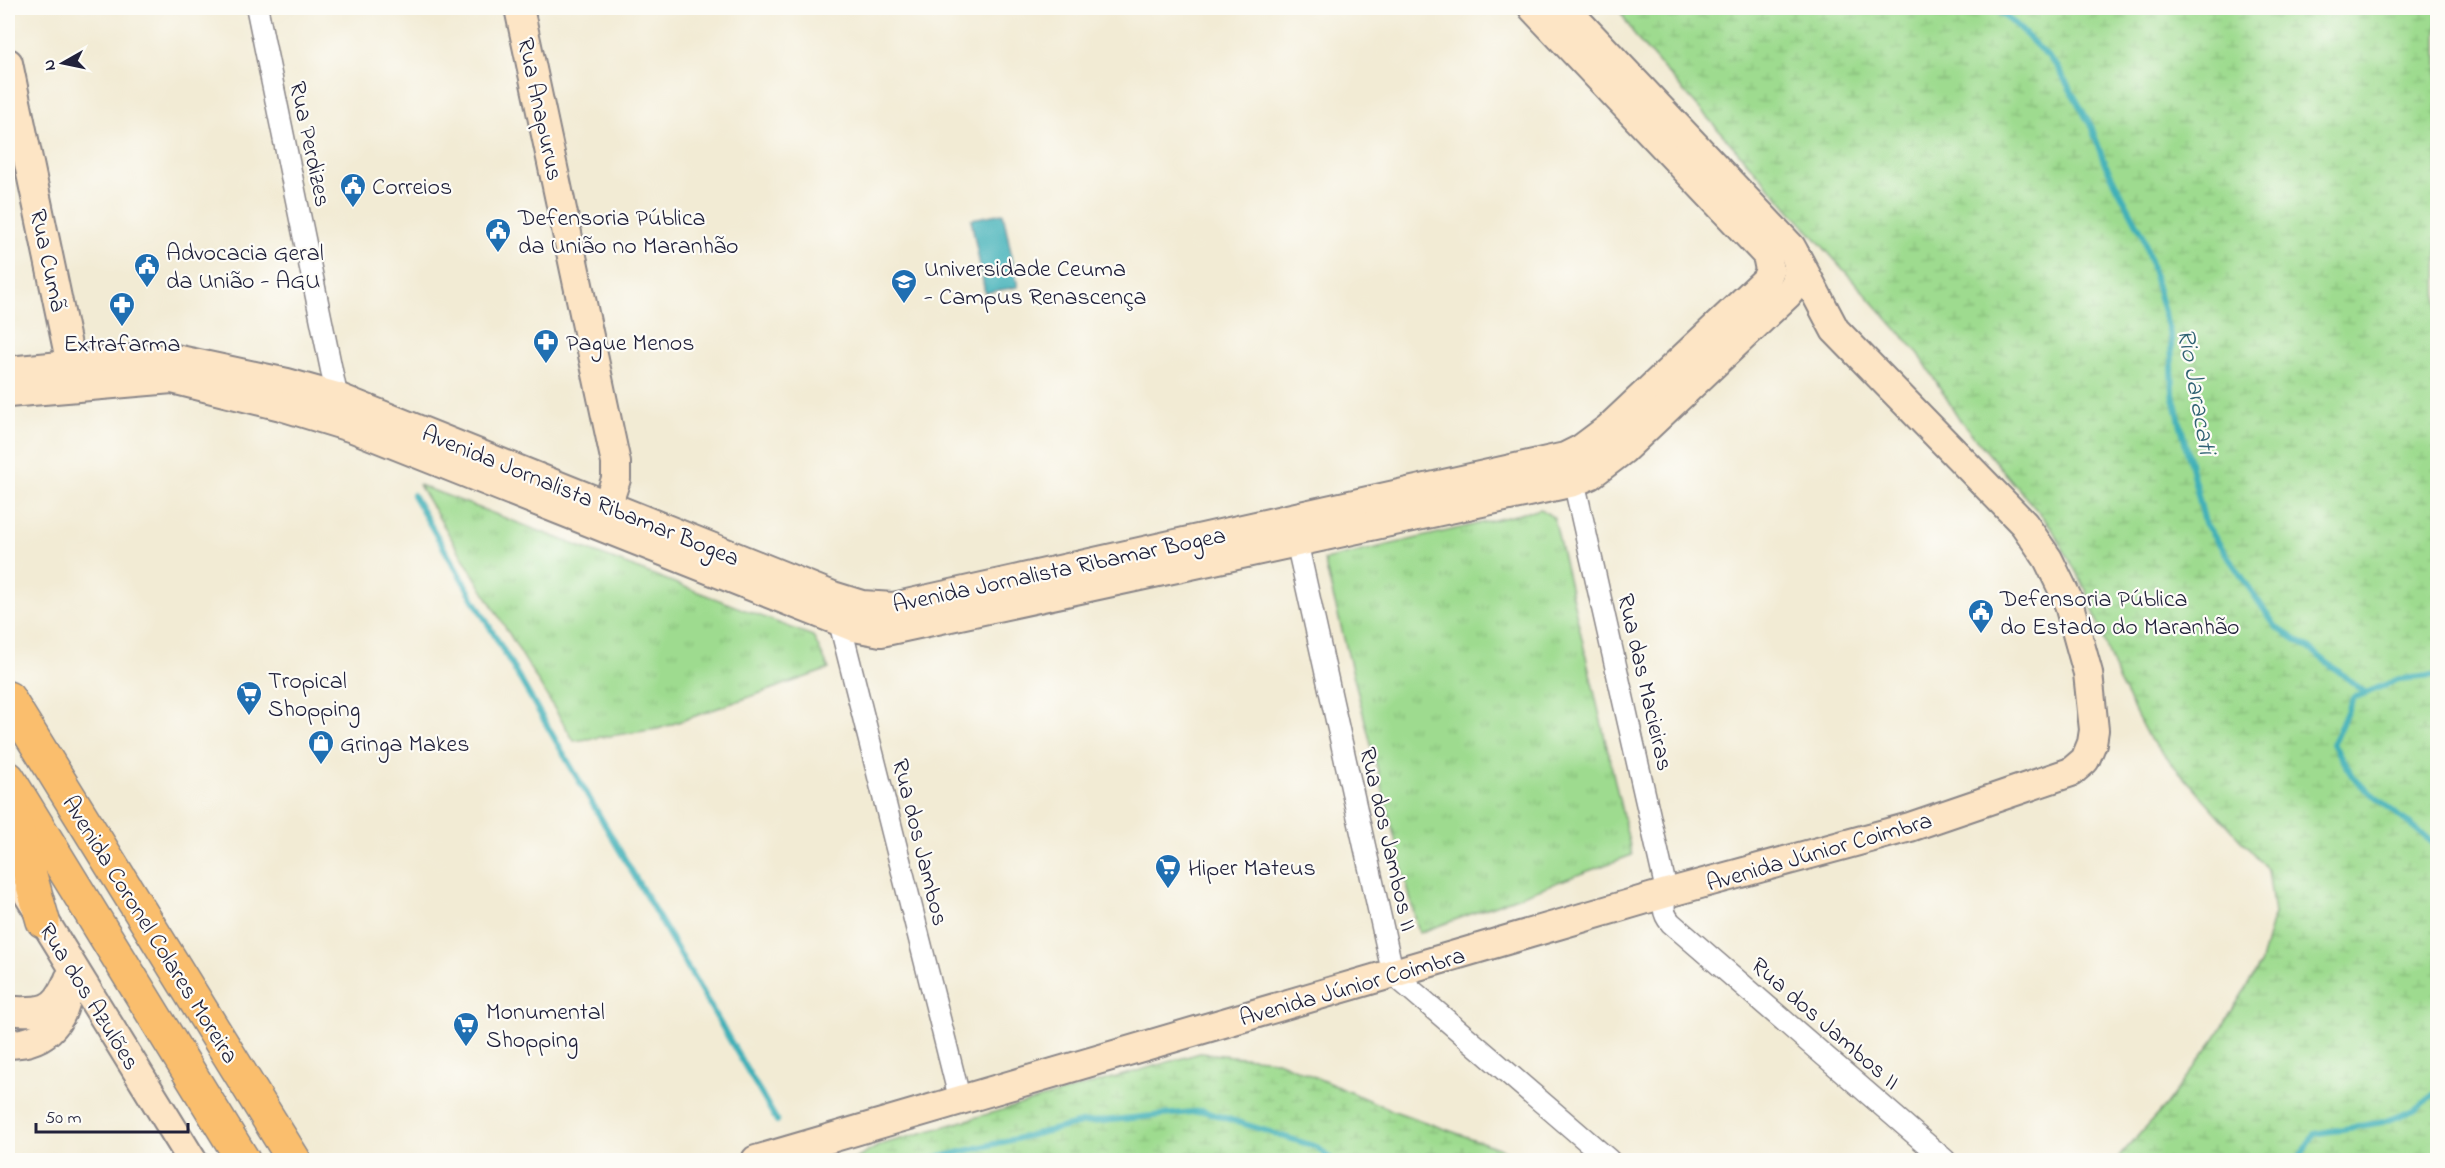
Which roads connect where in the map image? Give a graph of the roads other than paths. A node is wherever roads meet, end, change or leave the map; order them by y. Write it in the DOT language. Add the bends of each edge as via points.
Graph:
graph roads {
  1 [pos="257,8"];
  2 [pos="519,8"];
  3 [pos="1533,8"];
  4 [pos="1565,8"];
  5 [pos="8,63"];
  6 [pos="1780,253"];
  7 [pos="8,371"];
  8 [pos="74,376"];
  9 [pos="8,393"];
  10 [pos="337,397"];
  11 [pos="1574,482"];
  12 [pos="604,516"];
  13 [pos="1297,543"];
  14 [pos="836,609"];
  15 [pos="8,698"];
  16 [pos="8,778"];
  17 [pos="8,796"];
  18 [pos="8,862"];
  19 [pos="1667,893"];
  20 [pos="43,921"];
  21 [pos="69,971"];
  22 [pos="1394,974"];
  23 [pos="8,1011"];
  24 [pos="8,1044"];
  25 [pos="960,1100"];
  26 [pos="761,1159"];
  27 [pos="192,1161"];
  28 [pos="243,1161"];
  29 [pos="294,1161"];
  30 [pos="1609,1161"];
  31 [pos="1945,1161"];
  1 -- 10 [label="street, Rua Perdizes"];
  2 -- 12 [label="main road, Rua Anapurus" via="616,463 616,479"];
  3 -- 6 [label="main road"];
  4 -- 6 [label="main road"];
  5 -- 8 [label="main road, Rua Cumã"];
  6 -- 11 [label="main road, Avenida Jornalista Ribamar Bogea" via="1798,262 1798,275 1788,294 1623,450"];
  6 -- 14 [label="main road, Avenida Jornalista Ribamar Bogea" via="1766,280 1609,428 1565,457 893,607 862,605"];
  6 -- 19 [label="main road, Avenida Júnior Coimbra" via="1836,330 2037,541 2067,598 2082,642 2094,730 2092,743 2079,767 2024,789 1910,827"];
  7 -- 8 [label="main road, Avenida Jornalista Ribamar Bogea"];
  8 -- 9 [label="main road, Avenida Jornalista Ribamar Bogea"];
  8 -- 10 [label="main road, Avenida Jornalista Ribamar Bogea" via="158,358 175,359"];
  8 -- 12 [label="main road, Avenida Jornalista Ribamar Bogea" via="172,379 281,406"];
  10 -- 12 [label="main road, Avenida Jornalista Ribamar Bogea"];
  11 -- 13 [label="main road, Avenida Jornalista Ribamar Bogea"];
  11 -- 19 [label="street, Rua das Macieiras"];
  12 -- 14 [label="main road, Avenida Jornalista Ribamar Bogea"];
  13 -- 14 [label="main road, Avenida Jornalista Ribamar Bogea" via="880,632 854,627"];
  13 -- 22 [label="street, Rua dos Jambos II"];
  14 -- 25 [label="street, Rua dos Jambos"];
  15 -- 29 [label="main road, Avenida Coronel Colares Moreira"];
  16 -- 28 [label="main road, Avenida Coronel Colares Moreira"];
  17 -- 20 [label="main road"];
  18 -- 20 [label="main road, Rua dos Azulões"];
  19 -- 22 [label="main road, Avenida Júnior Coimbra"];
  19 -- 31 [label="street, Rua dos Jambos II" via="1663,908 1671,923"];
  20 -- 21 [label="main road, Rua dos Azulões"];
  21 -- 23 [label="main road" via="60,998 49,1008"];
  21 -- 24 [label="main road" via="68,996 52,1028 33,1040"];
  21 -- 27 [label="main road, Rua dos Azulões"];
  22 -- 25 [label="main road, Avenida Júnior Coimbra"];
  22 -- 30 [label="street"];
  25 -- 26 [label="main road, Avenida Júnior Coimbra"];
}
